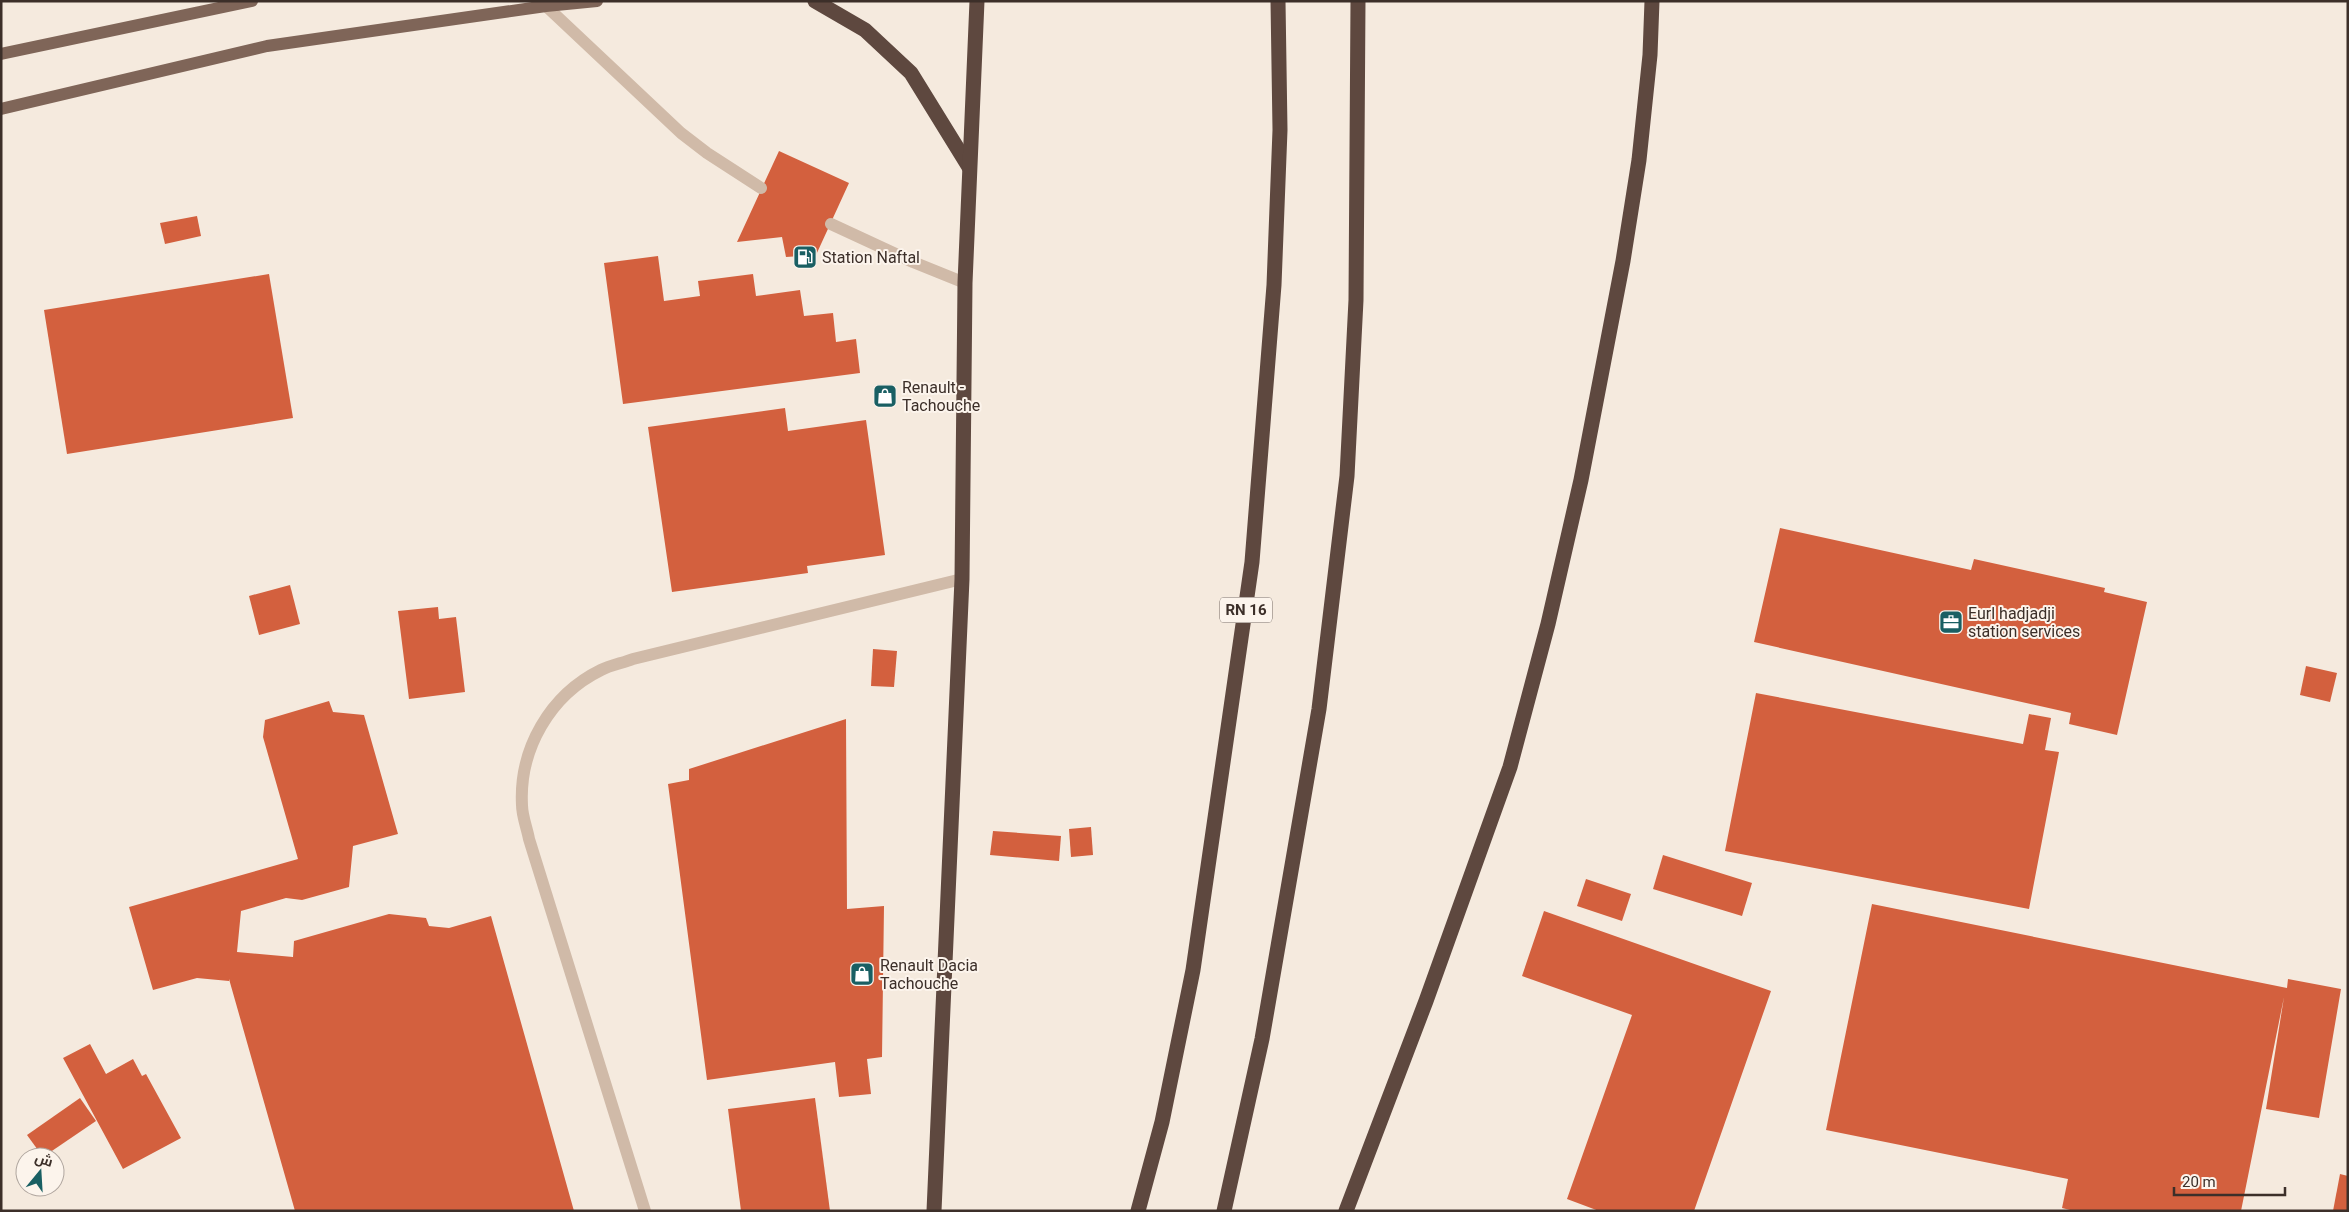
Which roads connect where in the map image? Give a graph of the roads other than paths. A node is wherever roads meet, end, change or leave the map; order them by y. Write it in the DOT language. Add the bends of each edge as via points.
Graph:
graph roads {
  1 [pos="252,1"];
  2 [pos="597,1"];
  3 [pos="815,1"];
  4 [pos="977,1"];
  5 [pos="1278,1"];
  6 [pos="1358,1"];
  7 [pos="1652,1"];
  8 [pos="546,6"];
  9 [pos="1,54"];
  10 [pos="1,109"];
  11 [pos="969,168"];
  12 [pos="761,188"];
  13 [pos="831,224"];
  14 [pos="964,283"];
  15 [pos="962,579"];
  16 [pos="646,1211"];
  17 [pos="934,1211"];
  18 [pos="1138,1211"];
  19 [pos="1224,1211"];
  20 [pos="1346,1211"];
  1 -- 9 [label="main road"];
  2 -- 8 [label="main road"];
  3 -- 11 [label="highway" via="866,30 911,72"];
  4 -- 11 [label="highway"];
  5 -- 18 [label="highway, RN 16" via="1280,130 1274,285 1252,562 1193,970 1162,1122"];
  6 -- 19 [label="highway" via="1356,300 1347,476 1317,719 1262,1039"];
  7 -- 20 [label="highway" via="1639,160 1623,261 1581,480 1548,624 1510,766"];
  8 -- 10 [label="main road" via="267,46"];
  8 -- 12 [label="street" via="681,133"];
  11 -- 14 [label="highway"];
  13 -- 14 [label="street"];
  14 -- 15 [label="highway"];
  15 -- 16 [label="street" via="634,659 601,670 573,688 555,706 533,741 523,773 522,806 529,839"];
  15 -- 17 [label="highway"];
}
